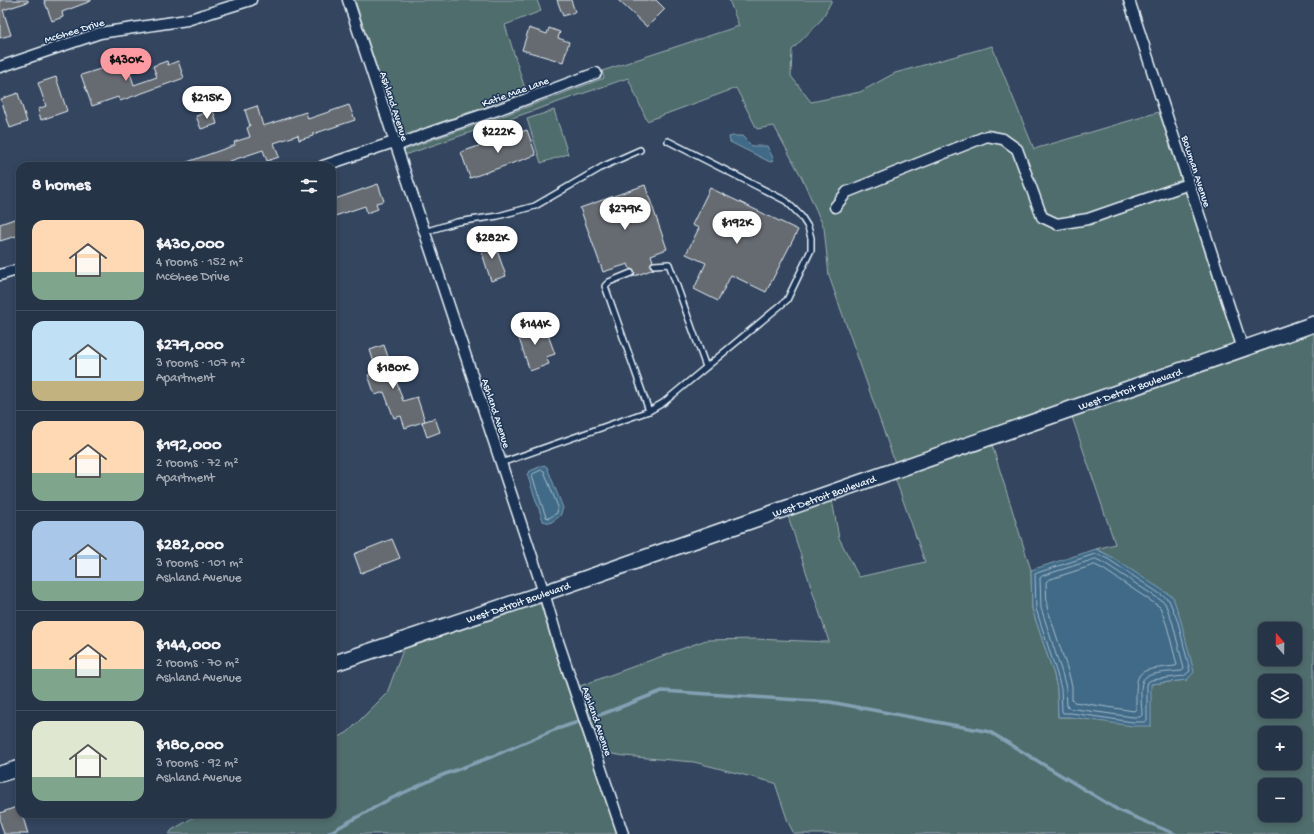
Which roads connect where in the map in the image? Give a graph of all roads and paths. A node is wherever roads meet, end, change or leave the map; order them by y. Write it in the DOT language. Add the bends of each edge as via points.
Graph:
graph roads {
  1 [pos="250,0"];
  2 [pos="348,0"];
  3 [pos="1129,0"];
  4 [pos="0,67"];
  5 [pos="596,73"];
  6 [pos="668,140"];
  7 [pos="395,144"];
  8 [pos="640,150"];
  9 [pos="336,162"];
  10 [pos="1189,184"];
  11 [pos="835,207"];
  12 [pos="424,232"];
  13 [pos="654,265"];
  14 [pos="16,270"];
  15 [pos="631,273"];
  16 [pos="0,275"];
  17 [pos="1314,324"];
  18 [pos="1243,349"];
  19 [pos="706,367"];
  20 [pos="649,411"];
  21 [pos="501,463"];
  22 [pos="544,593"];
  23 [pos="336,663"];
  24 [pos="16,769"];
  25 [pos="0,774"];
  26 [pos="623,834"];
  1 -- 4 [label="street, McGhee Drive" via="187,20 100,33"];
  2 -- 7 [label="street, Ashland Avenue"];
  3 -- 10 [label="street, Bowman Avenue"];
  5 -- 7 [label="street, Katie Mae Lane"];
  6 -- 19 [label="lane" via="786,201 801,216 811,238 811,250 787,300"];
  7 -- 9 [label="street, Katie Mae Lane"];
  7 -- 12 [label="street, Ashland Avenue"];
  8 -- 12 [label="lane" via="604,166 535,206 498,216 457,222"];
  10 -- 11 [label="street" via="1088,219 1058,224 1042,217 1017,149 1003,139 988,136 847,192"];
  10 -- 18 [label="street, Bowman Avenue"];
  12 -- 21 [label="street, Ashland Avenue"];
  13 -- 19 [label="lane" via="669,264"];
  14 -- 16 [label="street"];
  15 -- 20 [label="lane" via="605,286"];
  17 -- 18 [label="street, West Detroit Boulevard"];
  18 -- 22 [label="street, West Detroit Boulevard"];
  19 -- 20 [label="lane" via="663,403"];
  20 -- 21 [label="lane"];
  21 -- 22 [label="street, Ashland Avenue"];
  22 -- 23 [label="street, West Detroit Boulevard"];
  22 -- 26 [label="street, Ashland Avenue"];
  24 -- 25 [label="street"];
}
